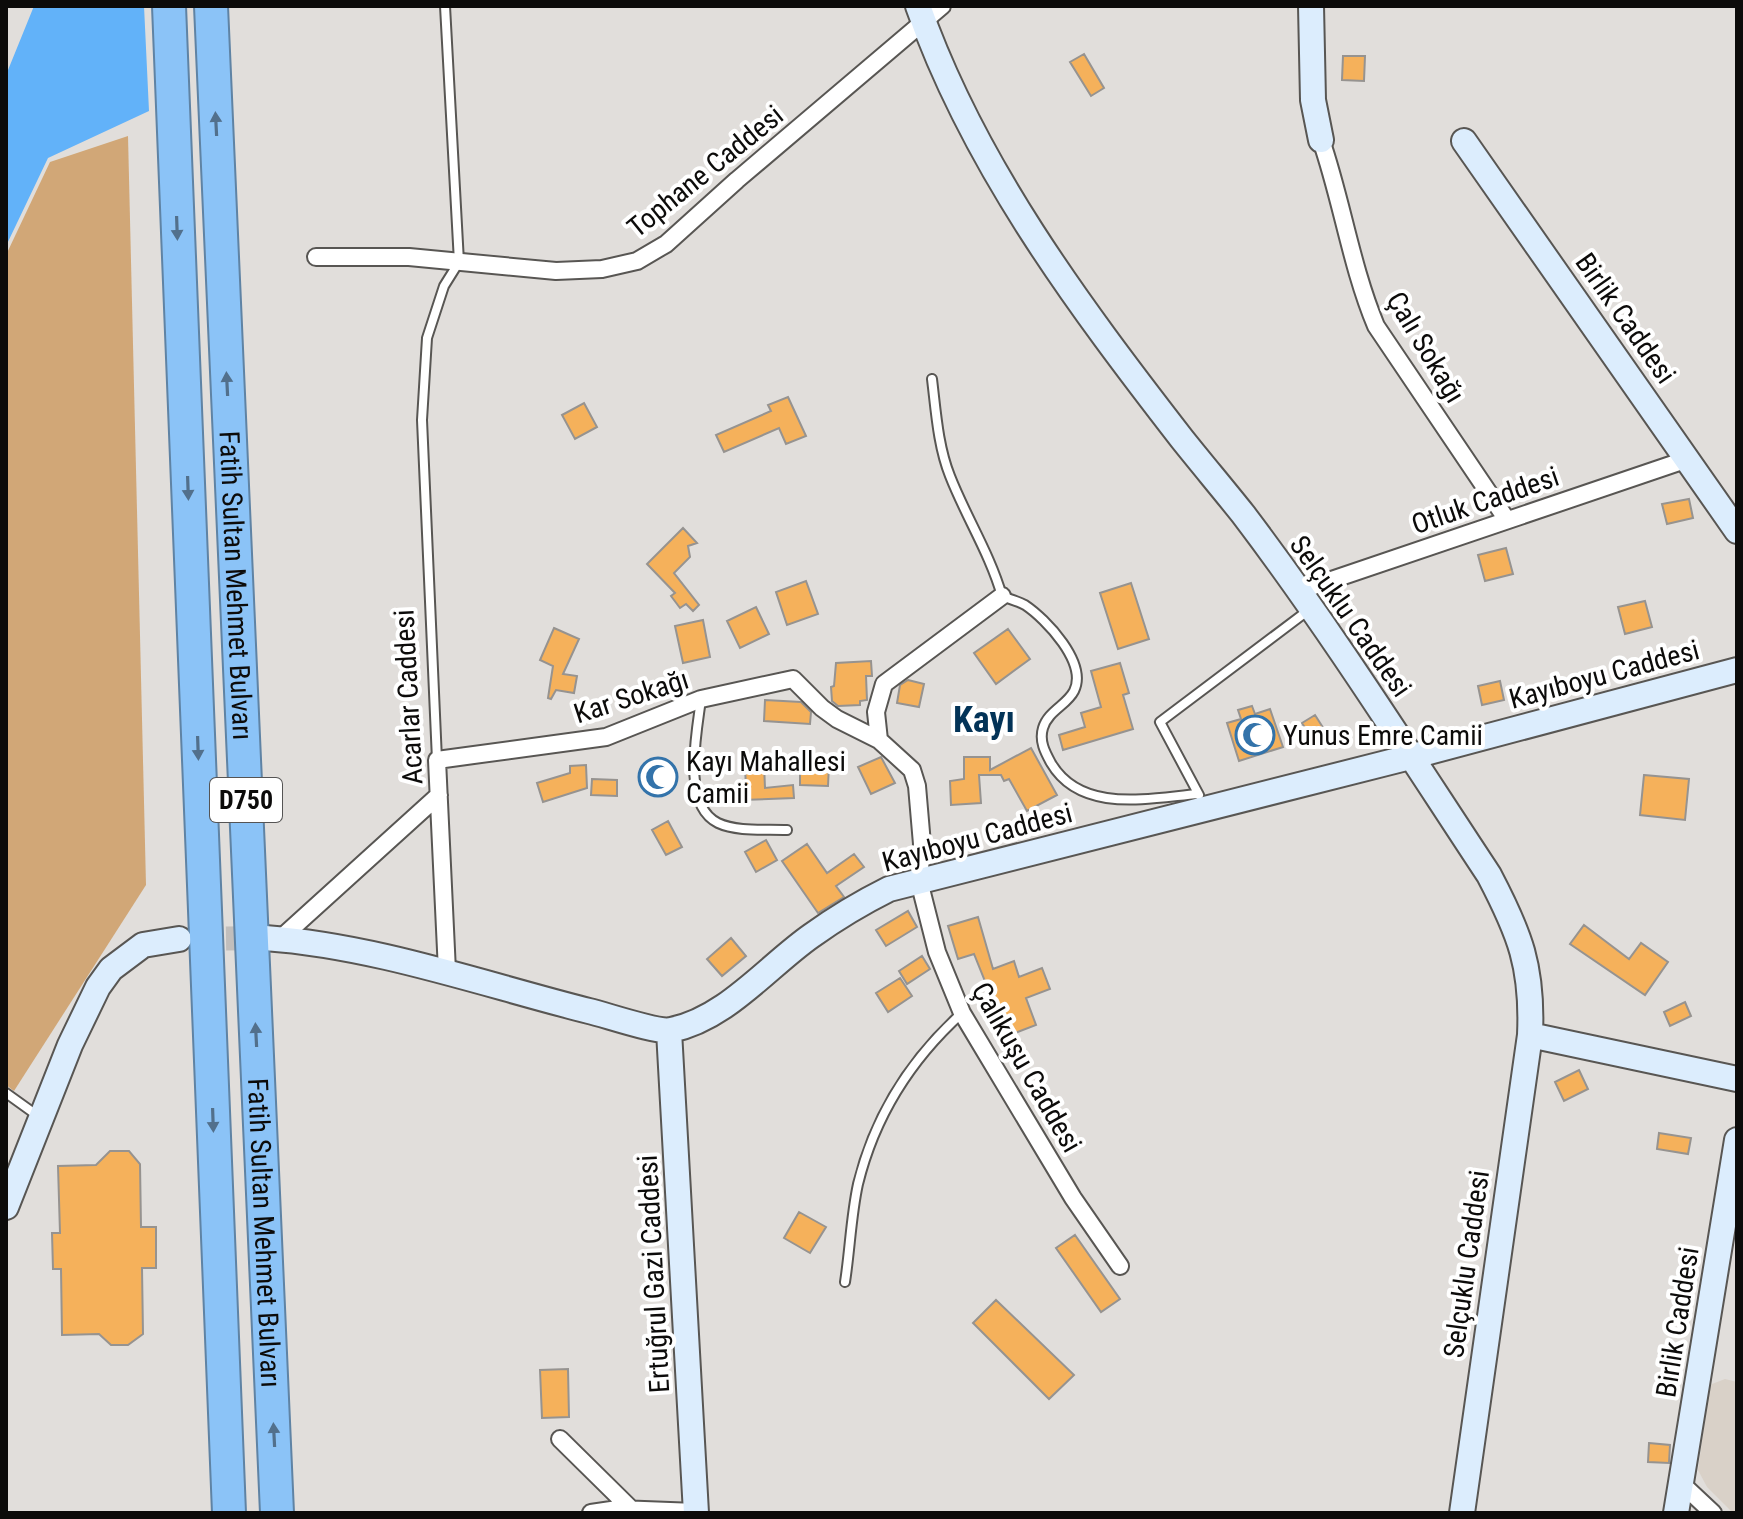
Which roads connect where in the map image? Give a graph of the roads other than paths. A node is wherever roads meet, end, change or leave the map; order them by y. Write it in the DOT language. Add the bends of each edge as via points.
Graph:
graph roads {
  1 [pos="169,6"];
  2 [pos="211,6"];
  3 [pos="445,6"];
  4 [pos="942,6"];
  5 [pos="1311,6"];
  6 [pos="921,14"];
  7 [pos="1321,140"];
  8 [pos="1464,141"];
  9 [pos="316,257"];
  10 [pos="459,262"];
  11 [pos="932,379"];
  12 [pos="1688,459"];
  13 [pos="1507,520"];
  14 [pos="1737,531"];
  15 [pos="1002,596"];
  16 [pos="1305,600"];
  17 [pos="1737,670"];
  18 [pos="793,679"];
  19 [pos="701,699"];
  20 [pos="879,740"];
  21 [pos="1410,757"];
  22 [pos="437,760"];
  23 [pos="439,795"];
  24 [pos="1202,801"];
  25 [pos="787,830"];
  26 [pos="919,881"];
  27 [pos="272,938"];
  28 [pos="179,939"];
  29 [pos="447,971"];
  30 [pos="962,1013"];
  31 [pos="669,1031"];
  32 [pos="1530,1035"];
  33 [pos="1737,1079"];
  34 [pos="6,1093"];
  35 [pos="41,1118"];
  36 [pos="1737,1140"];
  37 [pos="6,1207"];
  38 [pos="1120,1266"];
  39 [pos="845,1282"];
  40 [pos="560,1439"];
  41 [pos="1681,1483"];
  42 [pos="631,1509"];
  43 [pos="229,1513"];
  44 [pos="277,1513"];
  45 [pos="591,1513"];
  46 [pos="696,1513"];
  47 [pos="1462,1513"];
  48 [pos="1676,1513"];
  49 [pos="1713,1513"];
  1 -- 43 [label="highway, Fatih Sultan Mehmet Bulvarı / D750, one-way"];
  44 -- 2 [label="highway, Fatih Sultan Mehmet Bulvarı / D750, one-way"];
  3 -- 10 [label="lane"];
  4 -- 6 [label="street, Tophane Caddesi"];
  5 -- 7 [label="street" via="1313,100"];
  6 -- 10 [label="street, Tophane Caddesi" via="666,244 637,261 556,271"];
  6 -- 16 [label="street, Selçuklu Caddesi" via="975,136 1041,244 1101,332"];
  7 -- 13 [label="street, Çalı Sokağı" via="1376,326"];
  8 -- 12 [label="street, Birlik Caddesi"];
  9 -- 10 [label="street, Tophane Caddesi"];
  10 -- 22 [label="lane, Acarlar Caddesi" via="444,286 427,338 422,420"];
  11 -- 15 [label="lane" via="949,473"];
  12 -- 13 [label="street, Otluk Caddesi"];
  12 -- 14 [label="street, Birlik Caddesi"];
  13 -- 16 [label="street, Otluk Caddesi"];
  15 -- 20 [label="street" via="884,684 876,712"];
  15 -- 24 [label="lane" via="1025,605 1073,657 1074,691 1042,729 1042,743 1058,774 1077,791 1096,797"];
  16 -- 21 [label="street, Selçuklu Caddesi"];
  16 -- 24 [label="lane" via="1160,722"];
  17 -- 21 [label="street, Kayıboyu Caddesi"];
  18 -- 19 [label="street, Kar Sokağı"];
  18 -- 20 [label="street, Çalıkuşu Caddesi" via="837,719"];
  19 -- 22 [label="street, Kar Sokağı" via="606,737"];
  19 -- 25 [label="lane" via="694,773 704,810 731,827"];
  20 -- 26 [label="street, Çalıkuşu Caddesi" via="912,770 917,786"];
  21 -- 24 [label="street, Kayıboyu Caddesi"];
  21 -- 32 [label="street, Selçuklu Caddesi" via="1513,920 1529,972"];
  22 -- 23 [label="street, Acarlar Caddesi"];
  23 -- 27 [label="street"];
  23 -- 29 [label="street, Acarlar Caddesi"];
  24 -- 26 [label="street, Kayıboyu Caddesi"];
  26 -- 30 [label="street, Çalıkuşu Caddesi" via="937,952"];
  26 -- 31 [label="street, Kayıboyu Caddesi" via="852,907 721,1008"];
  27 -- 29 [label="street"];
  28 -- 35 [label="street" via="143,945 111,969 86,1008"];
  29 -- 31 [label="street"];
  30 -- 38 [label="street, Çalıkuşu Caddesi"];
  30 -- 39 [label="lane" via="921,1054 877,1124 858,1185"];
  31 -- 46 [label="street, Ertuğrul Gazi Caddesi"];
  32 -- 33 [label="street"];
  32 -- 47 [label="street, Selçuklu Caddesi"];
  34 -- 35 [label="lane"];
  35 -- 37 [label="street"];
  36 -- 41 [label="street, Birlik Caddesi"];
  40 -- 42 [label="street"];
  41 -- 48 [label="street, Birlik Caddesi"];
  41 -- 49 [label="street"];
  42 -- 45 [label="street"];
  42 -- 46 [label="street"];
}
